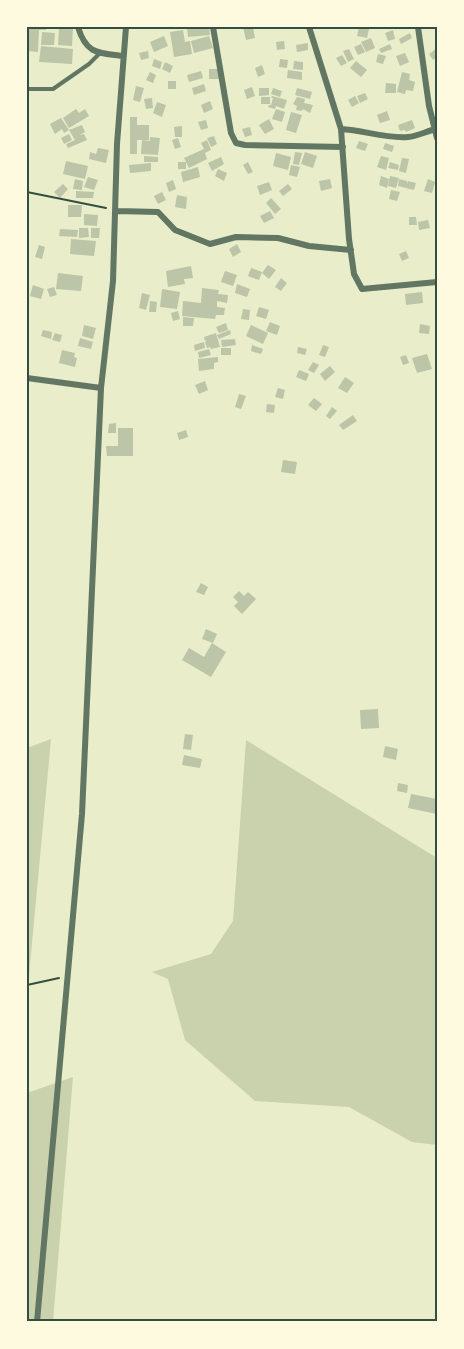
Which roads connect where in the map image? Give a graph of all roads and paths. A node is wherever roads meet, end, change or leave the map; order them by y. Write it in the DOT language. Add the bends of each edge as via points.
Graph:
graph roads {
  1 [pos="78,27"];
  2 [pos="126,27"];
  3 [pos="213,27"];
  4 [pos="309,27"];
  5 [pos="418,27"];
  6 [pos="100,53"];
  7 [pos="123,56"];
  8 [pos="27,89"];
  9 [pos="341,129"];
  10 [pos="435,129"];
  11 [pos="437,138"];
  12 [pos="343,147"];
  13 [pos="27,192"];
  14 [pos="117,211"];
  15 [pos="351,250"];
  16 [pos="437,282"];
  17 [pos="27,378"];
  18 [pos="101,388"];
  19 [pos="67,976"];
  20 [pos="27,985"];
  21 [pos="37,1322"];
  1 -- 6 [label="street" via="88,48"];
  2 -- 7 [label="street"];
  3 -- 12 [label="street" via="236,143"];
  4 -- 9 [label="street"];
  5 -- 10 [label="street"];
  6 -- 7 [label="street"];
  6 -- 8 [label="lane" via="53,89"];
  7 -- 14 [label="street"];
  9 -- 10 [label="street" via="410,137"];
  9 -- 12 [label="street"];
  10 -- 11 [label="street"];
  12 -- 15 [label="street"];
  13 -- 14 [label="path"];
  14 -- 15 [label="street" via="158,212 175,230 210,244 236,237 278,238"];
  14 -- 18 [label="street"];
  15 -- 16 [label="street" via="354,274 362,289"];
  17 -- 18 [label="street"];
  18 -- 19 [label="street" via="82,814"];
  19 -- 20 [label="path"];
  19 -- 21 [label="street"];
}
